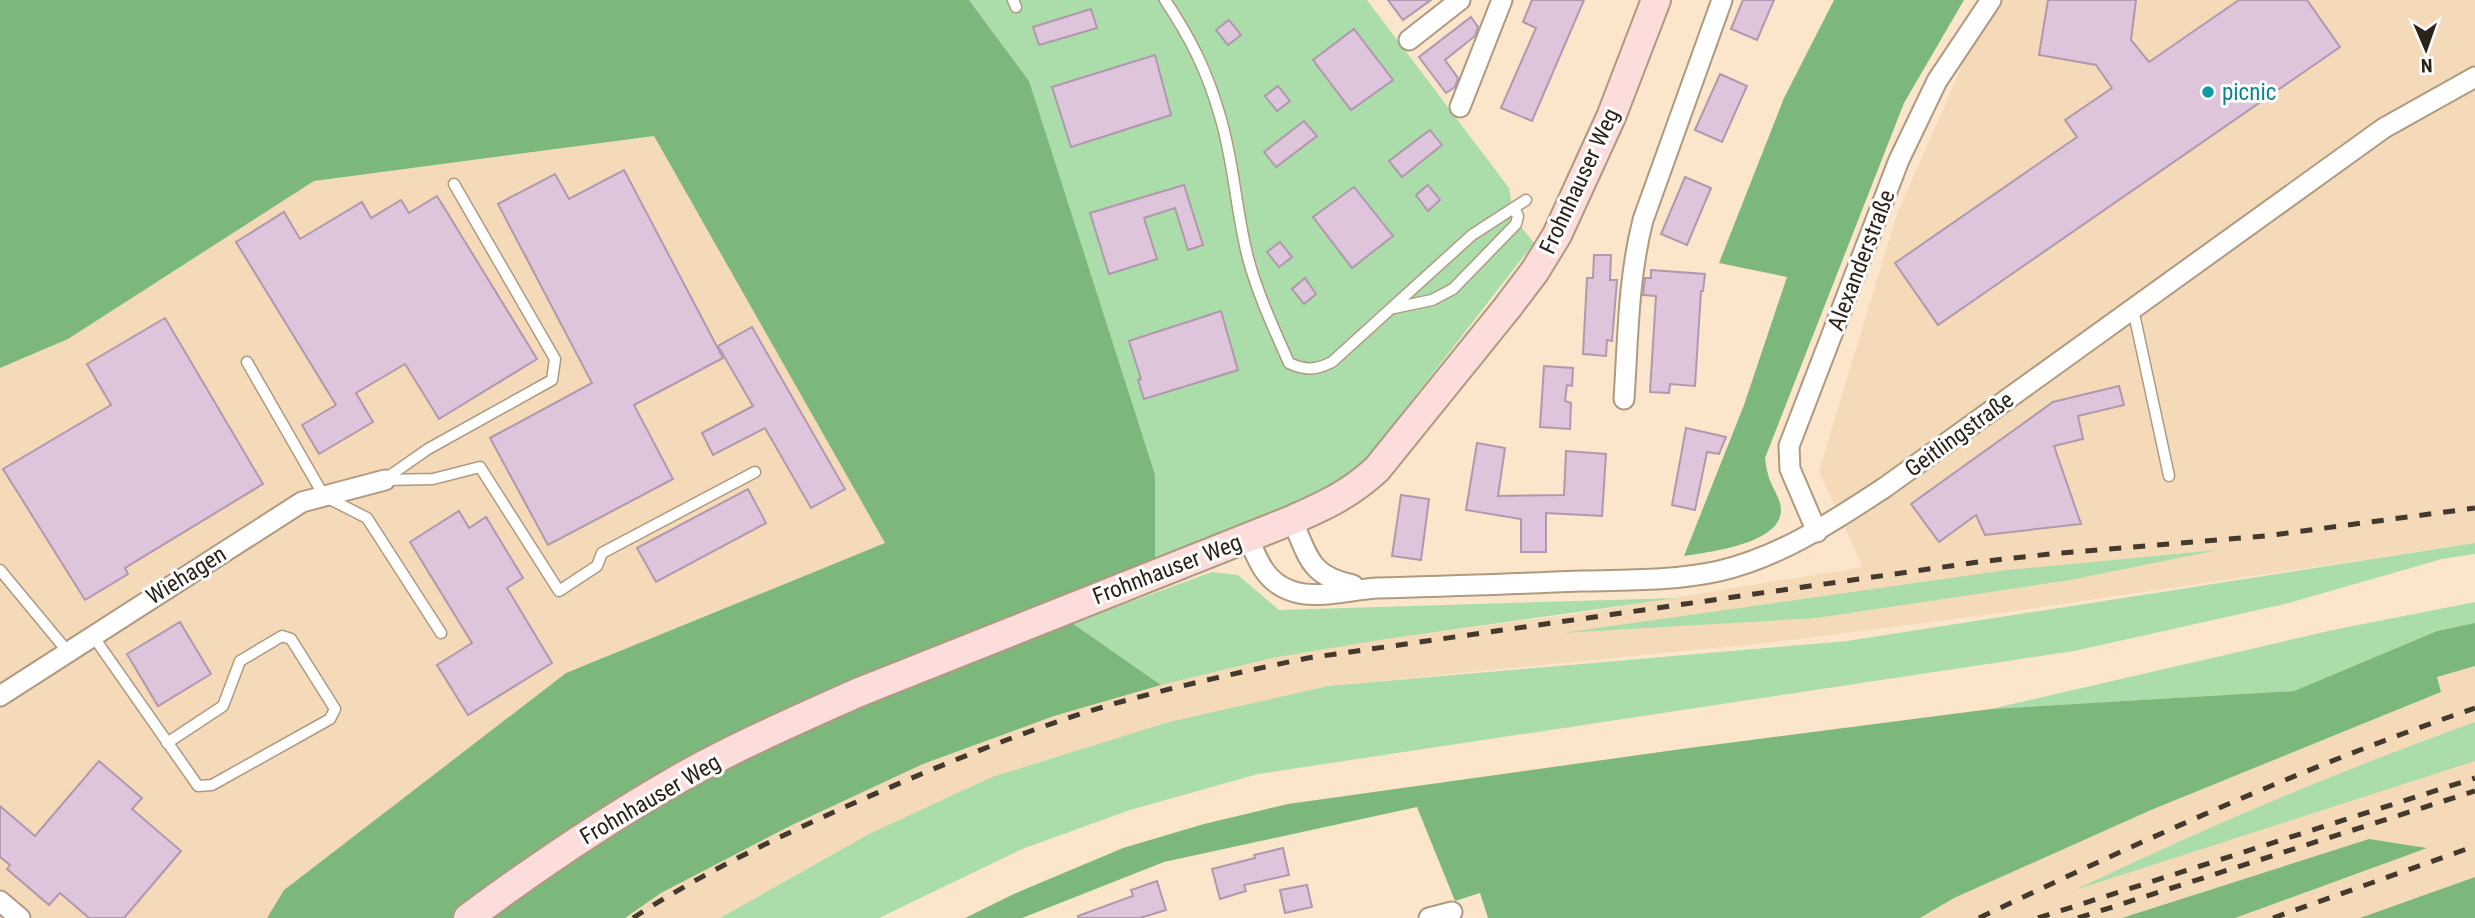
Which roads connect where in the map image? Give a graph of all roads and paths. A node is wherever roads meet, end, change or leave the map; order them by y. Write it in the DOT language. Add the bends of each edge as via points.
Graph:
graph roads {
  1 [pos="1165,0"];
  2 [pos="1460,0"];
  3 [pos="1502,0"];
  4 [pos="1656,0"];
  5 [pos="1722,0"];
  6 [pos="1991,0"];
  7 [pos="1409,40"];
  8 [pos="2475,77"];
  9 [pos="1460,107"];
  10 [pos="454,184"];
  11 [pos="1526,200"];
  12 [pos="1514,208"];
  13 [pos="1391,309"];
  14 [pos="2133,309"];
  15 [pos="247,362"];
  16 [pos="1624,399"];
  17 [pos="755,472"];
  18 [pos="2169,476"];
  19 [pos="385,480"];
  20 [pos="324,496"];
  21 [pos="1292,520"];
  22 [pos="1818,532"];
  23 [pos="1248,537"];
  24 [pos="0,570"];
  25 [pos="1371,589"];
  26 [pos="441,634"];
  27 [pos="93,635"];
  28 [pos="68,652"];
  29 [pos="0,696"];
  30 [pos="167,743"];
  31 [pos="0,901"];
  32 [pos="1452,912"];
  33 [pos="20,918"];
  34 [pos="468,918"];
  35 [pos="1429,918"];
  1 -- 13 [label="lane" via="1190,36 1206,72 1221,117 1248,258 1289,363 1304,370 1332,362"];
  2 -- 7 [label="street"];
  3 -- 9 [label="street"];
  4 -- 21 [label="main road, Frohnhauser Weg" via="1611,117 1557,235 1535,271 1377,468 1338,500"];
  5 -- 16 [label="street" via="1634,254"];
  6 -- 22 [label="street, Alexanderstraße" via="1937,80 1899,160 1789,446 1790,469"];
  8 -- 14 [label="street, Geitlingstraße" via="2384,128"];
  10 -- 19 [label="lane" via="555,359 552,380 428,449"];
  11 -- 12 [label="lane"];
  12 -- 13 [label="lane" via="1472,235"];
  12 -- 13 [label="lane" via="1516,224 1453,289 1432,300"];
  14 -- 18 [label="lane"];
  14 -- 22 [label="street, Geitlingstraße"];
  15 -- 20 [label="lane"];
  17 -- 19 [label="lane" via="602,553 597,566 559,591 480,467 433,479"];
  19 -- 20 [label="street, Wiehagen"];
  20 -- 26 [label="lane" via="367,518"];
  20 -- 27 [label="street, Wiehagen" via="302,502"];
  21 -- 23 [label="main road, Frohnhauser Weg"];
  21 -- 25 [label="street, Geitlingstraße" via="1315,569 1333,581"];
  22 -- 25 [label="street, Geitlingstraße" via="1719,571 1647,579"];
  23 -- 25 [label="street, Geitlingstraße" via="1261,567 1290,591 1313,594"];
  23 -- 34 [label="main road, Frohnhauser Weg" via="857,693 754,740 615,817"];
  24 -- 28 [label="lane"];
  27 -- 28 [label="street, Wiehagen"];
  27 -- 30 [label="lane"];
  28 -- 29 [label="street, Wiehagen"];
  30 -- 30 [label="lane" via="198,786 212,785 330,719 335,709 291,639 282,636 240,661 223,706"];
  31 -- 33 [label="street"];
  32 -- 35 [label="street"];
}
